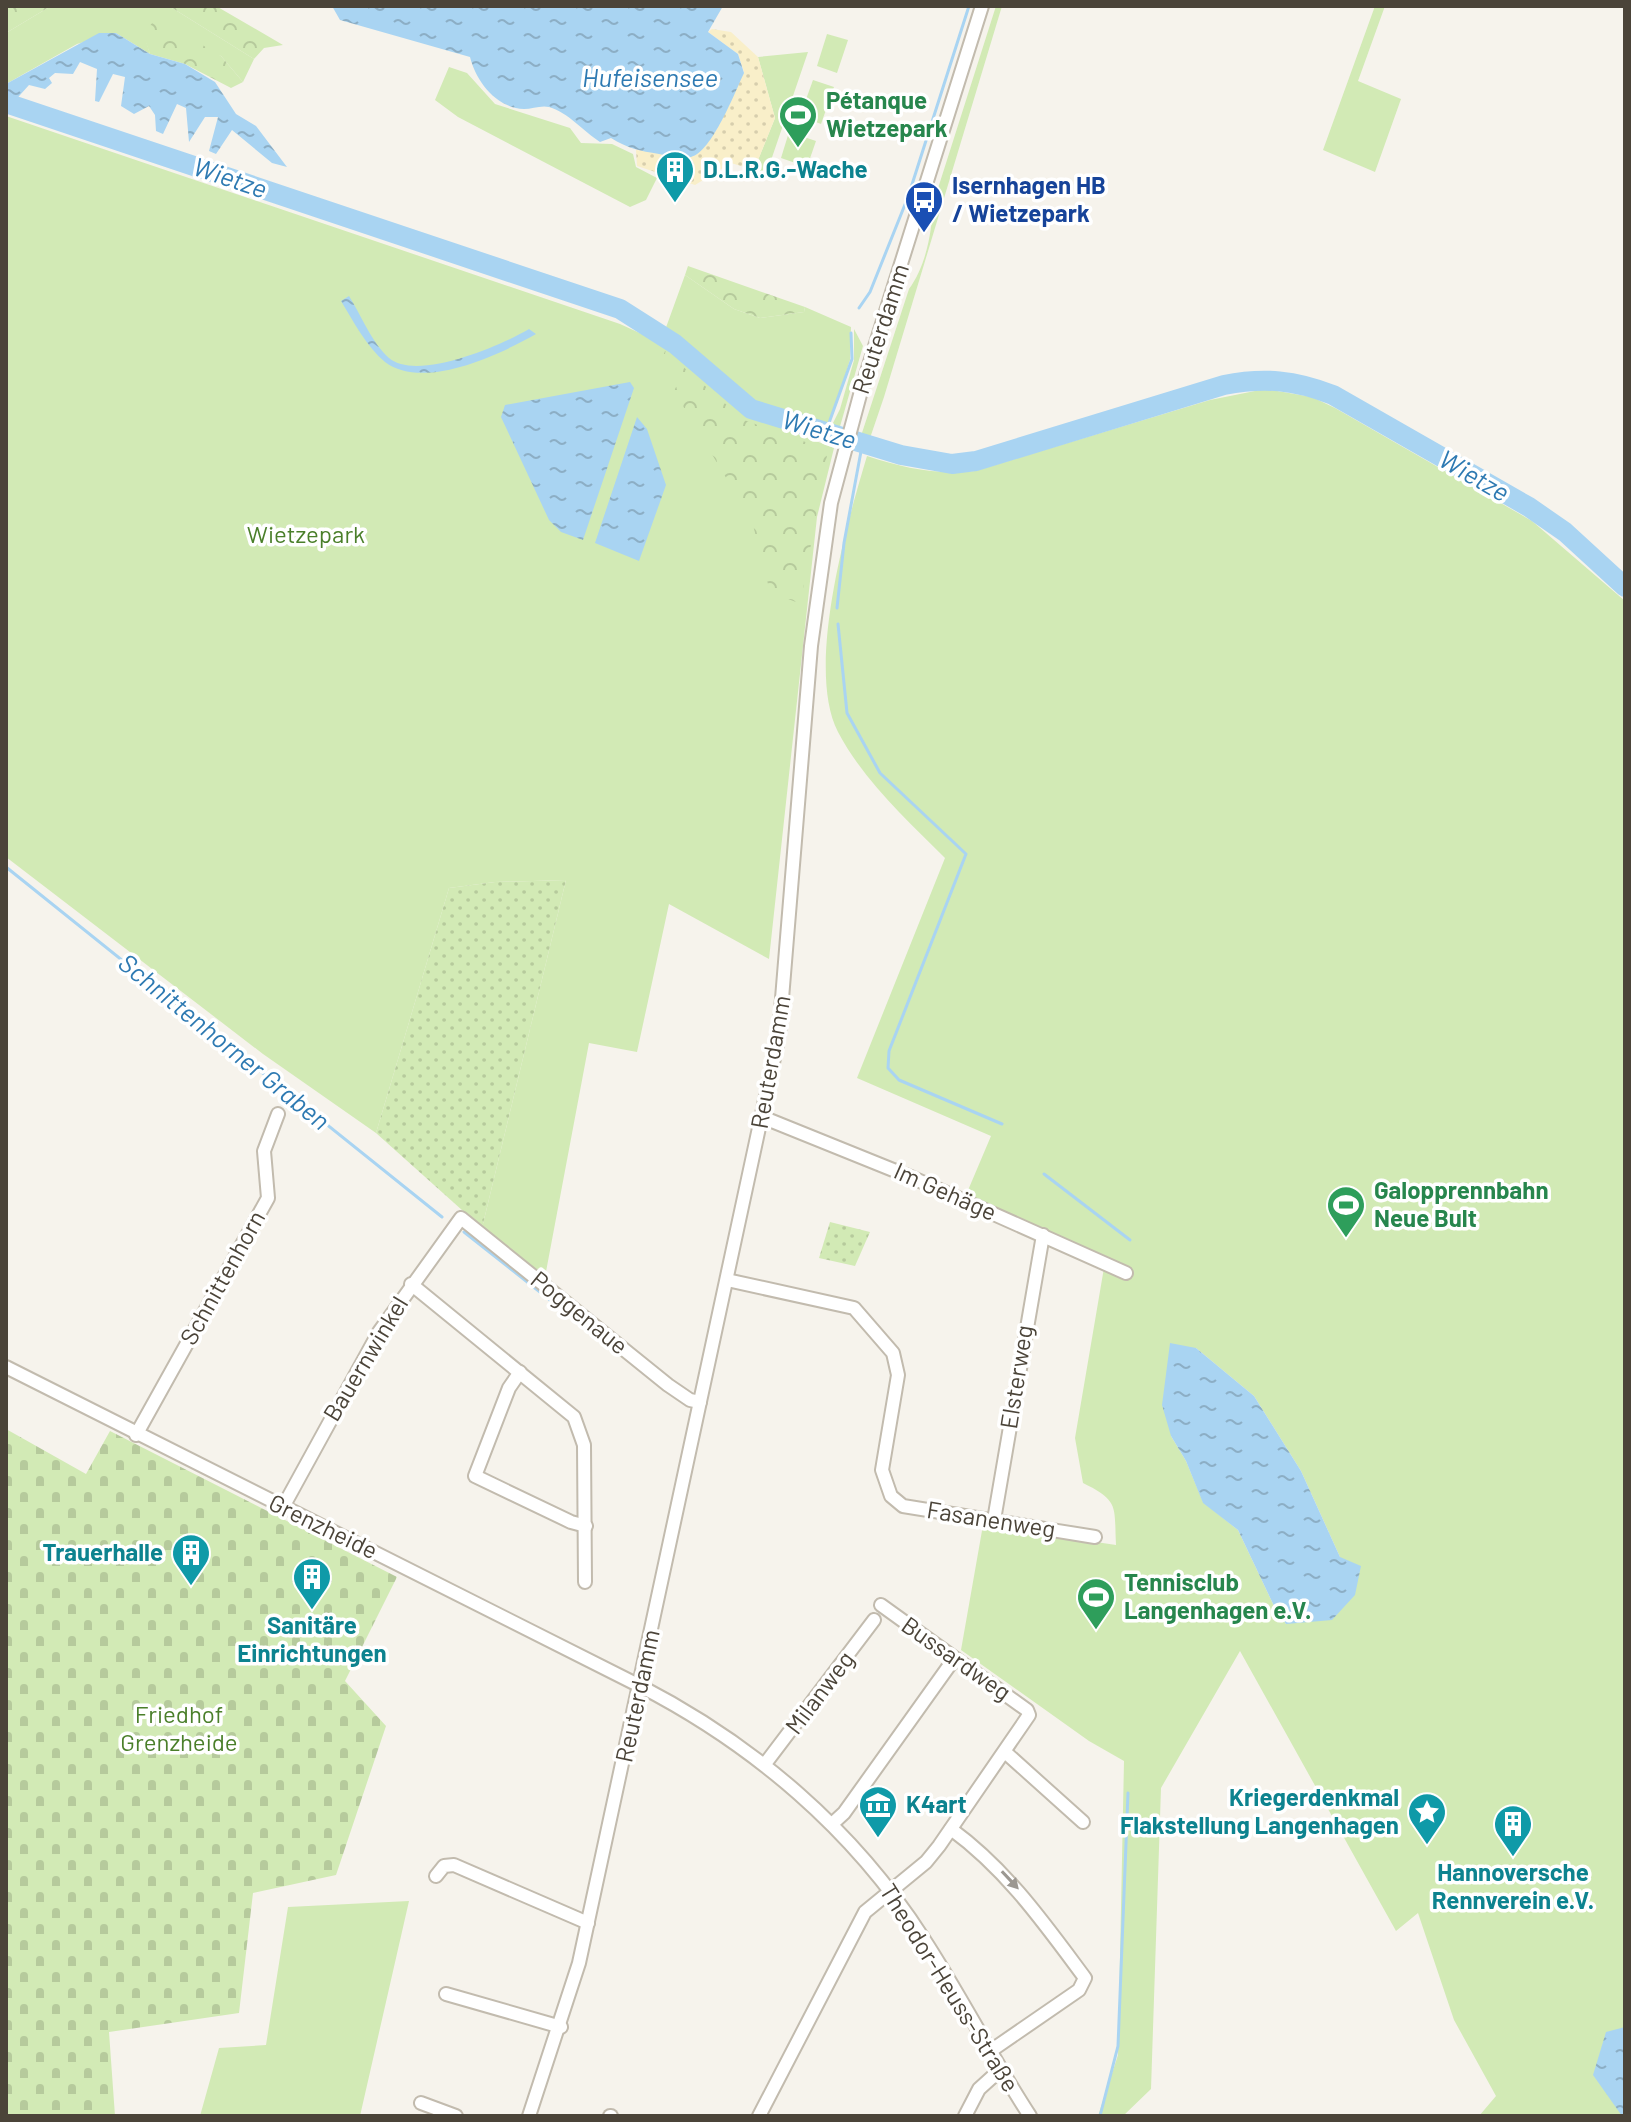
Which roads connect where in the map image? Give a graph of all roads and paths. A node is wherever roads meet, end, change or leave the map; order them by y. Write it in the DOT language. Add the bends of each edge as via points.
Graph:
graph roads {
  1 [pos="982,6"];
  2 [pos="278,1114"];
  3 [pos="762,1117"];
  4 [pos="461,1218"];
  5 [pos="1043,1235"];
  6 [pos="1126,1273"];
  7 [pos="727,1280"];
  8 [pos="411,1284"];
  9 [pos="6,1367"];
  10 [pos="520,1372"];
  11 [pos="700,1402"];
  12 [pos="136,1435"];
  13 [pos="283,1507"];
  14 [pos="994,1520"];
  15 [pos="586,1526"];
  16 [pos="1095,1537"];
  17 [pos="585,1582"];
  18 [pos="881,1605"];
  19 [pos="874,1620"];
  20 [pos="954,1659"];
  21 [pos="640,1686"];
  22 [pos="1005,1752"];
  23 [pos="765,1764"];
  24 [pos="1083,1822"];
  25 [pos="832,1824"];
  26 [pos="951,1829"];
  27 [pos="436,1876"];
  28 [pos="890,1890"];
  29 [pos="588,1923"];
  30 [pos="446,1994"];
  31 [pos="561,2027"];
  32 [pos="989,2052"];
  33 [pos="1000,2070"];
  34 [pos="421,2103"];
  35 [pos="456,2116"];
  36 [pos="529,2116"];
  37 [pos="759,2116"];
  38 [pos="965,2116"];
  39 [pos="1030,2116"];
  1 -- 3 [label="street, Reuterdamm" via="842,455 817,590 783,1001"];
  2 -- 12 [label="street, Schnittenhorn" via="264,1151 268,1198"];
  3 -- 5 [label="street, Im Gehäge"];
  3 -- 7 [label="street, Reuterdamm"];
  4 -- 8 [label="street, Bauernwinkel"];
  4 -- 11 [label="street, Poggenaue" via="668,1385"];
  5 -- 6 [label="street, Im Gehäge"];
  5 -- 14 [label="street, Elsterweg"];
  7 -- 11 [label="street, Reuterdamm"];
  7 -- 14 [label="street, Fasanenweg" via="849,1307 863,1315 897,1363 882,1470 891,1496 906,1507"];
  8 -- 10 [label="street"];
  8 -- 13 [label="street, Bauernwinkel" via="348,1384"];
  9 -- 12 [label="street, Grenzheide"];
  10 -- 15 [label="street" via="574,1417 581,1432"];
  10 -- 15 [label="street" via="475,1476"];
  11 -- 21 [label="street, Reuterdamm"];
  12 -- 13 [label="street, Grenzheide"];
  13 -- 21 [label="street, Grenzheide"];
  14 -- 16 [label="street, Fasanenweg"];
  15 -- 17 [label="street"];
  18 -- 20 [label="street, Bussardweg"];
  19 -- 23 [label="street, Milanweg"];
  20 -- 22 [label="street, Bussardweg" via="1027,1710 1029,1715"];
  20 -- 25 [label="street"];
  21 -- 23 [label="street, Theodor-Heuss-Straße" via="711,1724"];
  21 -- 29 [label="street, Reuterdamm"];
  22 -- 24 [label="street"];
  22 -- 26 [label="street"];
  23 -- 25 [label="street, Theodor-Heuss-Straße"];
  25 -- 28 [label="street, Theodor-Heuss-Straße"];
  26 -- 28 [label="street" via="926,1862"];
  26 -- 32 [label="street, one-way" via="1023,1894 1085,1978 1079,1990"];
  27 -- 29 [label="street" via="444,1866 454,1865"];
  28 -- 32 [label="street, Theodor-Heuss-Straße"];
  28 -- 37 [label="street" via="865,1912"];
  29 -- 31 [label="street, Reuterdamm"];
  30 -- 31 [label="street"];
  31 -- 36 [label="street, Reuterdamm"];
  32 -- 33 [label="street, Theodor-Heuss-Straße"];
  33 -- 38 [label="street" via="979,2089"];
  33 -- 39 [label="street, Theodor-Heuss-Straße"];
  34 -- 35 [label="street"];
}
